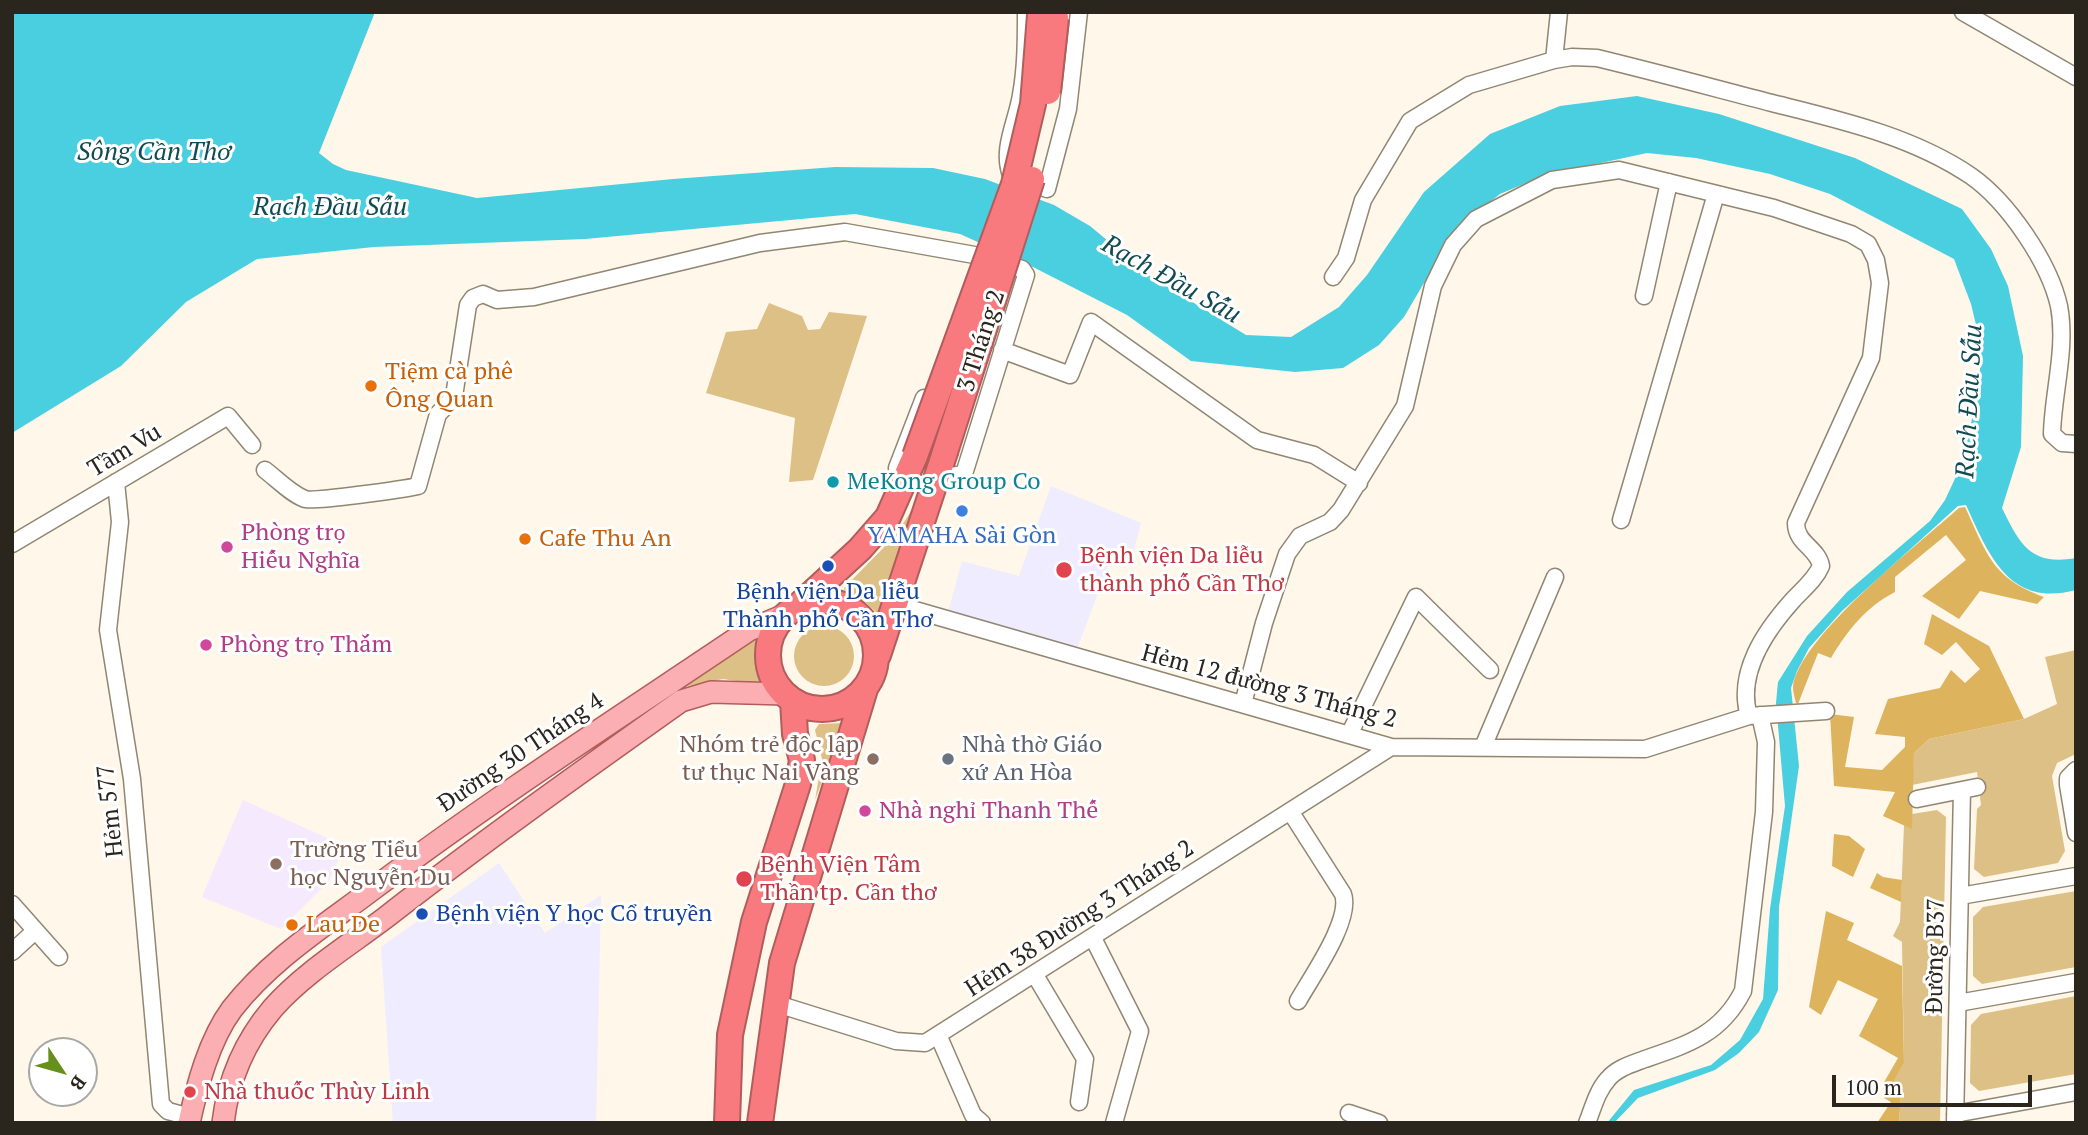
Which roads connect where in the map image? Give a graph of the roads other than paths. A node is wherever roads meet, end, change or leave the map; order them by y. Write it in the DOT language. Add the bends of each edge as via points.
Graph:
graph roads {
  1 [pos="1559,12"];
  2 [pos="1963,12"];
  3 [pos="1050,14"];
  4 [pos="1554,60"];
  5 [pos="2076,77"];
  6 [pos="1669,182"];
  7 [pos="1716,194"];
  8 [pos="980,256"];
  9 [pos="1333,277"];
  10 [pos="1644,296"];
  11 [pos="1002,350"];
  12 [pos="2076,444"];
  13 [pos="252,445"];
  14 [pos="265,470"];
  15 [pos="937,478"];
  16 [pos="116,482"];
  17 [pos="1359,483"];
  18 [pos="903,486"];
  19 [pos="1621,520"];
  20 [pos="12,544"];
  21 [pos="1556,577"];
  22 [pos="894,604"];
  23 [pos="792,611"];
  24 [pos="876,662"];
  25 [pos="1490,670"];
  26 [pos="864,689"];
  27 [pos="789,697"];
  28 [pos="1244,704"];
  29 [pos="1818,711"];
  30 [pos="1757,715"];
  31 [pos="1349,735"];
  32 [pos="1391,747"];
  33 [pos="1483,747"];
  34 [pos="2076,770"];
  35 [pos="1917,799"];
  36 [pos="1290,811"];
  37 [pos="2076,833"];
  38 [pos="422,852"];
  39 [pos="437,876"];
  40 [pos="2076,876"];
  41 [pos="1960,896"];
  42 [pos="12,904"];
  43 [pos="35,931"];
  44 [pos="1093,938"];
  45 [pos="12,952"];
  46 [pos="59,957"];
  47 [pos="1035,975"];
  48 [pos="2076,982"];
  49 [pos="1298,1001"];
  50 [pos="774,1003"];
  51 [pos="1958,1003"];
  52 [pos="939,1037"];
  53 [pos="2076,1092"];
  54 [pos="1079,1102"];
  55 [pos="1349,1113"];
  56 [pos="1955,1118"];
  57 [pos="190,1120"];
  58 [pos="223,1123"];
  59 [pos="727,1123"];
  60 [pos="760,1123"];
  61 [pos="982,1123"];
  62 [pos="1114,1123"];
  63 [pos="1379,1123"];
  64 [pos="1587,1123"];
  1 -- 4 [label="street"];
  2 -- 5 [label="street"];
  3 -- 3 [label="street" via="1068,108 1047,189 1011,175 1007,150"];
  3 -- 15 [label="highway, 3 Tháng 2, bridge" via="1054,59 1029,191"];
  3 -- 18 [label="highway, 3 Tháng 2, bridge" via="1014,184"];
  4 -- 9 [label="street" via="1469,85 1410,121 1363,200 1346,258"];
  4 -- 12 [label="street" via="1597,58 1853,124 1919,149 1972,177 2018,223 2055,295 2060,344 2052,434 2062,443"];
  6 -- 7 [label="street"];
  6 -- 10 [label="street"];
  6 -- 17 [label="street" via="1619,170 1552,180 1476,219 1452,245 1433,286 1405,405"];
  7 -- 19 [label="street"];
  7 -- 30 [label="street" via="1851,234 1868,244 1880,282 1871,358 1796,523 1799,538 1820,559 1821,566 1775,621 1746,677 1743,697"];
  8 -- 11 [label="street" via="1022,269 1026,275"];
  8 -- 14 [label="street" via="845,232 760,243 534,297 497,300 483,294 468,305 455,390 438,414 418,486 316,502 303,498"];
  8 -- 18 [label="street" via="897,468"];
  11 -- 15 [label="street" via="964,474"];
  11 -- 17 [label="street" via="1070,375 1091,322 1257,440 1314,455"];
  13 -- 16 [label="street, Tầm Vu" via="228,416"];
  15 -- 22 [label="highway, 3 Tháng 2"];
  16 -- 20 [label="street, Tầm Vu"];
  16 -- 57 [label="street, Hẻm 577" via="120,522 108,630 132,779 161,1104"];
  17 -- 28 [label="street" via="1330,522 1300,536 1291,547 1264,623"];
  18 -- 23 [label="highway, 3 Tháng 2" via="888,517 860,549"];
  21 -- 33 [label="street"];
  22 -- 24 [label="highway, 3 Tháng 2"];
  22 -- 28 [label="street, Hẻm 12 đường 3 Tháng 2"];
  23 -- 24 [label="highway" via="827,600 854,611 872,633"];
  23 -- 27 [label="highway" via="770,640 768,655 770,670"];
  23 -- 38 [label="main road, Đường 30 Tháng 4" via="749,630"];
  24 -- 26 [label="highway"];
  25 -- 31 [label="street" via="1416,597"];
  26 -- 27 [label="highway" via="841,706 826,709"];
  26 -- 50 [label="highway" via="786,947"];
  27 -- 39 [label="main road, Đường 30 Tháng 4" via="711,692 681,701"];
  27 -- 59 [label="highway" via="802,760 743,972 730,1035"];
  28 -- 31 [label="street, Hẻm 12 đường 3 Tháng 2"];
  29 -- 30 [label="street, Hẻm 12 đường 3 Tháng 2"];
  30 -- 33 [label="street, Hẻm 12 đường 3 Tháng 2" via="1645,749"];
  30 -- 64 [label="street" via="1766,742 1764,812 1743,991 1715,1030 1614,1073 1599,1093"];
  31 -- 32 [label="street, Hẻm 12 đường 3 Tháng 2"];
  32 -- 33 [label="street, Hẻm 12 đường 3 Tháng 2"];
  32 -- 36 [label="street, Hẻm 38 Đường 3 Tháng 2"];
  34 -- 37 [label="street" via="2068,785"];
  35 -- 41 [label="street, Đường B37" via="1969,788"];
  36 -- 44 [label="street, Hẻm 38 Đường 3 Tháng 2"];
  36 -- 49 [label="street" via="1343,894 1346,906"];
  38 -- 39 [label="main road"];
  38 -- 57 [label="main road, Đường 30 Tháng 4" via="295,947 253,985 230,1012 217,1037"];
  39 -- 58 [label="main road, Đường 30 Tháng 4" via="273,1008 247,1046 227,1089"];
  40 -- 41 [label="street"];
  41 -- 51 [label="street, Đường B37"];
  42 -- 43 [label="street"];
  43 -- 45 [label="street"];
  43 -- 46 [label="street"];
  44 -- 47 [label="street, Hẻm 38 Đường 3 Tháng 2"];
  44 -- 62 [label="street" via="1140,1031"];
  47 -- 52 [label="street, Hẻm 38 Đường 3 Tháng 2"];
  47 -- 54 [label="street" via="1086,1059"];
  48 -- 51 [label="street"];
  50 -- 52 [label="street, Hẻm 38 Đường 3 Tháng 2" via="911,1044"];
  50 -- 60 [label="highway"];
  51 -- 56 [label="street, Đường B37"];
  52 -- 61 [label="street" via="973,1115"];
  53 -- 56 [label="street"];
  55 -- 63 [label="street"];
}
